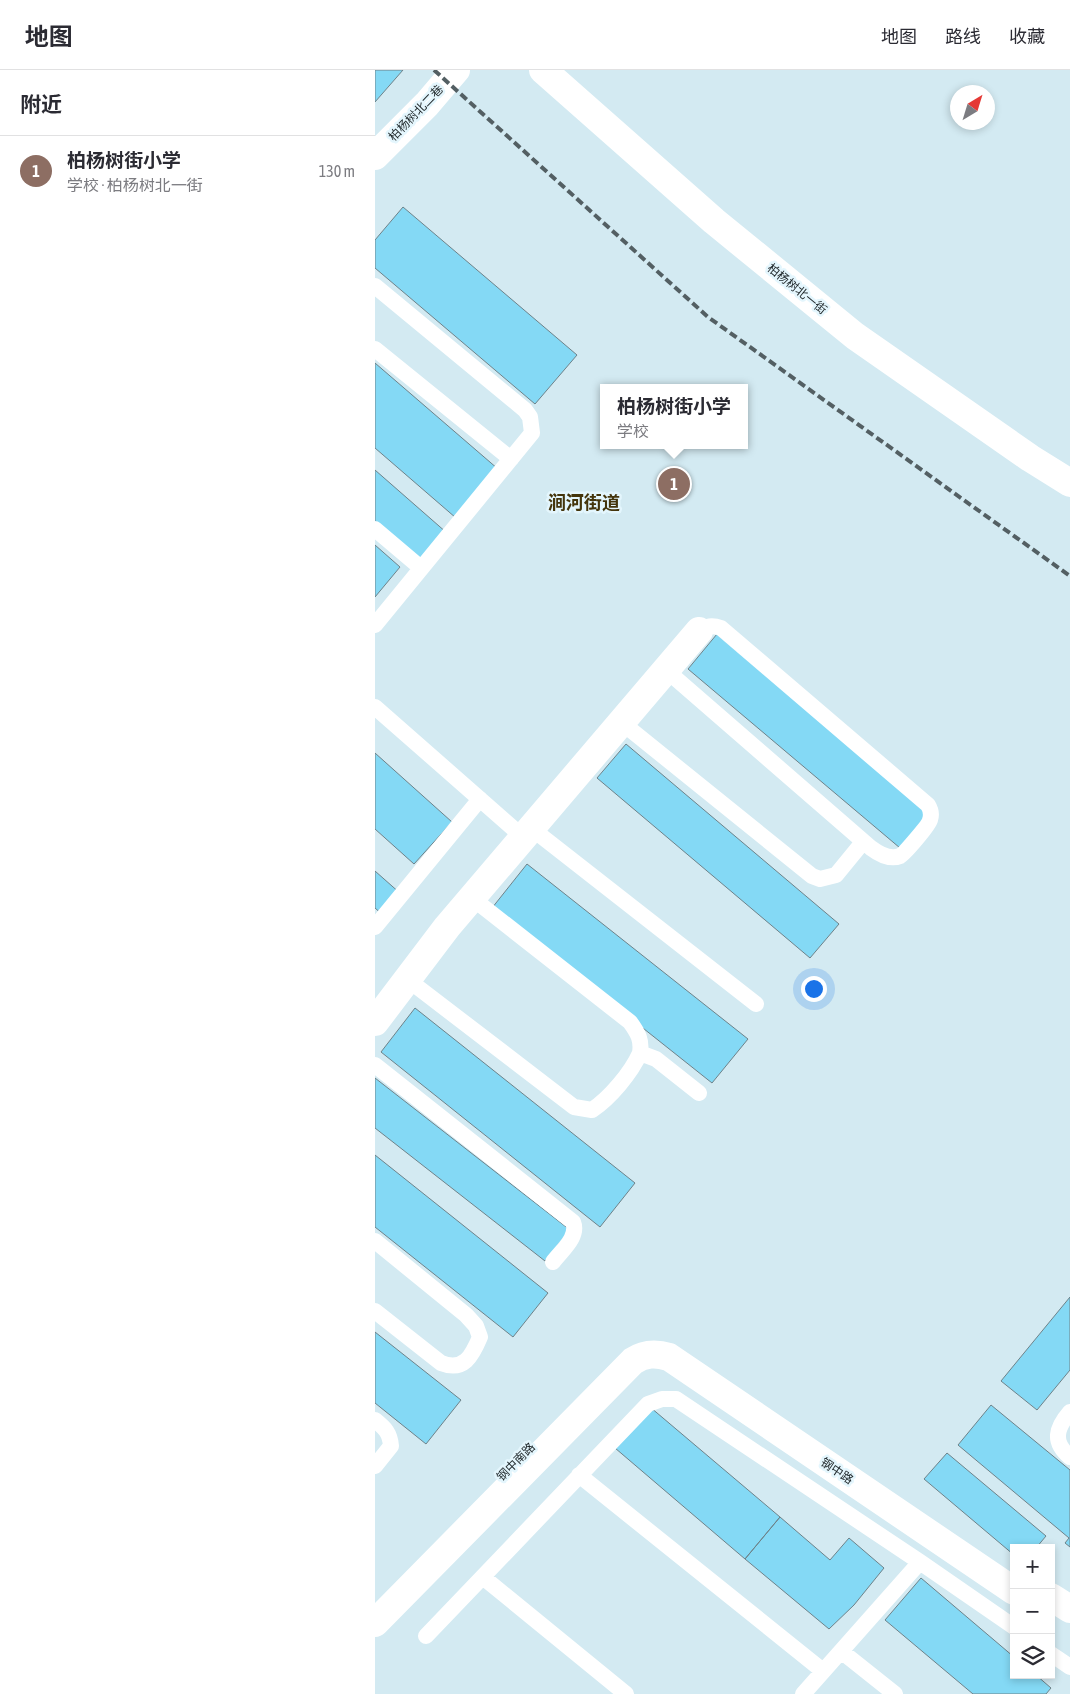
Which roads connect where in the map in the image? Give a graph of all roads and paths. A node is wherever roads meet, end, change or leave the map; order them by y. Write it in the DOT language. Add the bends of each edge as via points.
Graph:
graph roads {
  1 [pos="439,70"];
  2 [pos="456,70"];
  3 [pos="543,70"];
  4 [pos="559,70"];
  5 [pos="422,100"];
  6 [pos="377,143"];
  7 [pos="375,286"];
  8 [pos="375,349"];
  9 [pos="511,459"];
  10 [pos="1070,469"];
  11 [pos="1070,483"];
  12 [pos="375,528"];
  13 [pos="421,568"];
  14 [pos="375,625"];
  15 [pos="699,631"];
  16 [pos="666,670"];
  17 [pos="375,706"];
  18 [pos="621,722"];
  19 [pos="480,799"];
  20 [pos="527,833"];
  21 [pos="863,842"];
  22 [pos="472,898"];
  23 [pos="376,923"];
  24 [pos="407,979"];
  25 [pos="756,1004"];
  26 [pos="375,1022"];
  27 [pos="639,1053"];
  28 [pos="375,1065"];
  29 [pos="699,1093"];
  30 [pos="375,1241"];
  31 [pos="553,1262"];
  32 [pos="375,1311"];
  33 [pos="662,1345"];
  34 [pos="1070,1412"];
  35 [pos="375,1420"];
  36 [pos="1070,1457"];
  37 [pos="375,1466"];
  38 [pos="579,1475"];
  39 [pos="920,1562"];
  40 [pos="1010,1568"];
  41 [pos="484,1578"];
  42 [pos="1011,1589"];
  43 [pos="1055,1600"];
  44 [pos="375,1604"];
  45 [pos="1070,1610"];
  46 [pos="1055,1620"];
  47 [pos="375,1623"];
  48 [pos="1010,1624"];
  49 [pos="1070,1629"];
  50 [pos="426,1636"];
  51 [pos="841,1651"];
  52 [pos="1055,1657"];
  53 [pos="1070,1667"];
  54 [pos="823,1671"];
  55 [pos="626,1694"];
  56 [pos="803,1694"];
  57 [pos="895,1694"];
  1 -- 5 [label="street, 柏杨树北二巷"];
  2 -- 5 [label="street, 柏杨树北二巷"];
  3 -- 11 [label="street, 柏杨树北一街" via="714,221 855,336"];
  4 -- 10 [label="street, 柏杨树北一街" via="865,329"];
  5 -- 6 [label="street, 柏杨树北二巷"];
  7 -- 9 [label="lane" via="525,410 530,417 532,433"];
  8 -- 9 [label="lane"];
  9 -- 13 [label="lane"];
  12 -- 13 [label="lane"];
  13 -- 14 [label="lane"];
  15 -- 16 [label="street"];
  15 -- 21 [label="lane" via="706,627 721,628 928,805 931,819 901,856 891,858 879,854"];
  16 -- 18 [label="street"];
  16 -- 21 [label="lane"];
  17 -- 19 [label="lane"];
  18 -- 20 [label="street"];
  18 -- 21 [label="lane" via="812,876 820,879 836,875"];
  19 -- 20 [label="lane"];
  19 -- 23 [label="lane"];
  20 -- 22 [label="street"];
  20 -- 25 [label="lane"];
  22 -- 24 [label="street"];
  22 -- 27 [label="lane" via="630,1022 639,1033"];
  24 -- 26 [label="street"];
  24 -- 27 [label="lane" via="574,1107 592,1110 604,1101 635,1063"];
  27 -- 29 [label="lane" via="656,1059"];
  28 -- 31 [label="lane" via="573,1222 574,1234"];
  30 -- 32 [label="lane" via="466,1315 476,1326 480,1338 473,1353 461,1365 451,1367 441,1363"];
  33 -- 40 [label="street, 钢中路" via="683,1343"];
  33 -- 42 [label="street, 钢中路" via="669,1357"];
  33 -- 44 [label="street, 钢中南路" via="650,1336 634,1343"];
  33 -- 47 [label="street, 钢中南路" via="633,1361"];
  34 -- 36 [label="lane" via="1059,1428 1058,1440"];
  35 -- 37 [label="lane" via="390,1436 391,1446"];
  38 -- 39 [label="lane" via="648,1404 676,1399"];
  38 -- 41 [label="lane"];
  38 -- 54 [label="lane"];
  39 -- 48 [label="lane"];
  39 -- 51 [label="lane"];
  41 -- 50 [label="lane"];
  41 -- 55 [label="lane"];
  43 -- 45 [label="street"];
  46 -- 49 [label="street"];
  51 -- 54 [label="lane"];
  51 -- 57 [label="lane"];
  52 -- 53 [label="lane"];
  54 -- 56 [label="lane"];
}
